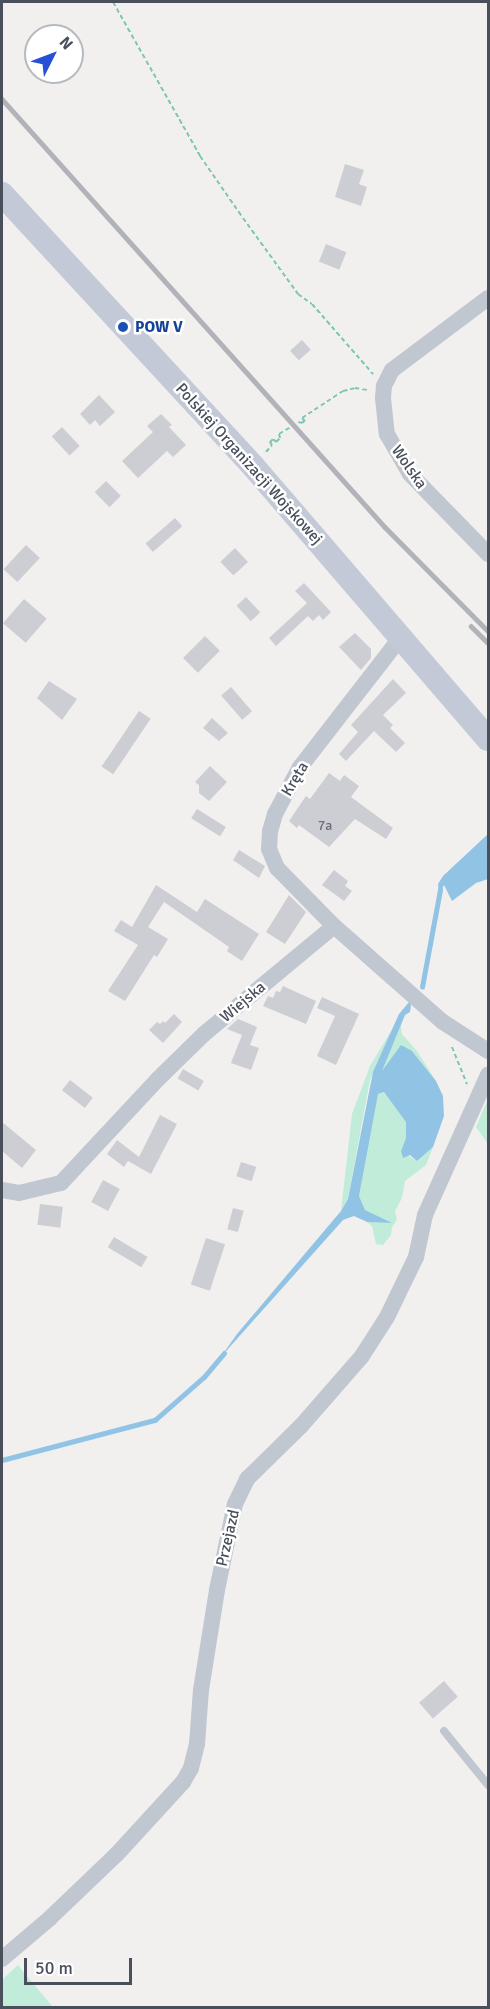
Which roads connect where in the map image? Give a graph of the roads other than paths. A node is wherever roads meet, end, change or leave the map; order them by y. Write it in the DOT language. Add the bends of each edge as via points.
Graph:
graph roads {
  1 [pos="2,194"];
  2 [pos="489,298"];
  3 [pos="489,554"];
  4 [pos="401,637"];
  5 [pos="489,739"];
  6 [pos="334,926"];
  7 [pos="489,1051"];
  8 [pos="489,1075"];
  9 [pos="2,1190"];
  10 [pos="444,1731"];
  11 [pos="489,1785"];
  12 [pos="2,1959"];
  1 -- 4 [label="main road, Polskiej Organizacji Wojskowej" via="253,466"];
  2 -- 3 [label="street, Wolska" via="403,360 392,370 383,392 387,434 410,474"];
  4 -- 5 [label="main road, Polskiej Organizacji Wojskowej"];
  4 -- 6 [label="street, Kręta" via="300,767 270,831 269,849 277,868"];
  6 -- 7 [label="street" via="443,1022"];
  6 -- 9 [label="street, Wiejska" via="204,1034 61,1183 19,1193"];
  8 -- 12 [label="street, Przejazd" via="425,1215 416,1257 387,1317 362,1356 301,1426 247,1479 235,1504 202,1678 196,1751 187,1775 117,1854"];
  10 -- 11 [label="lane"];
}
